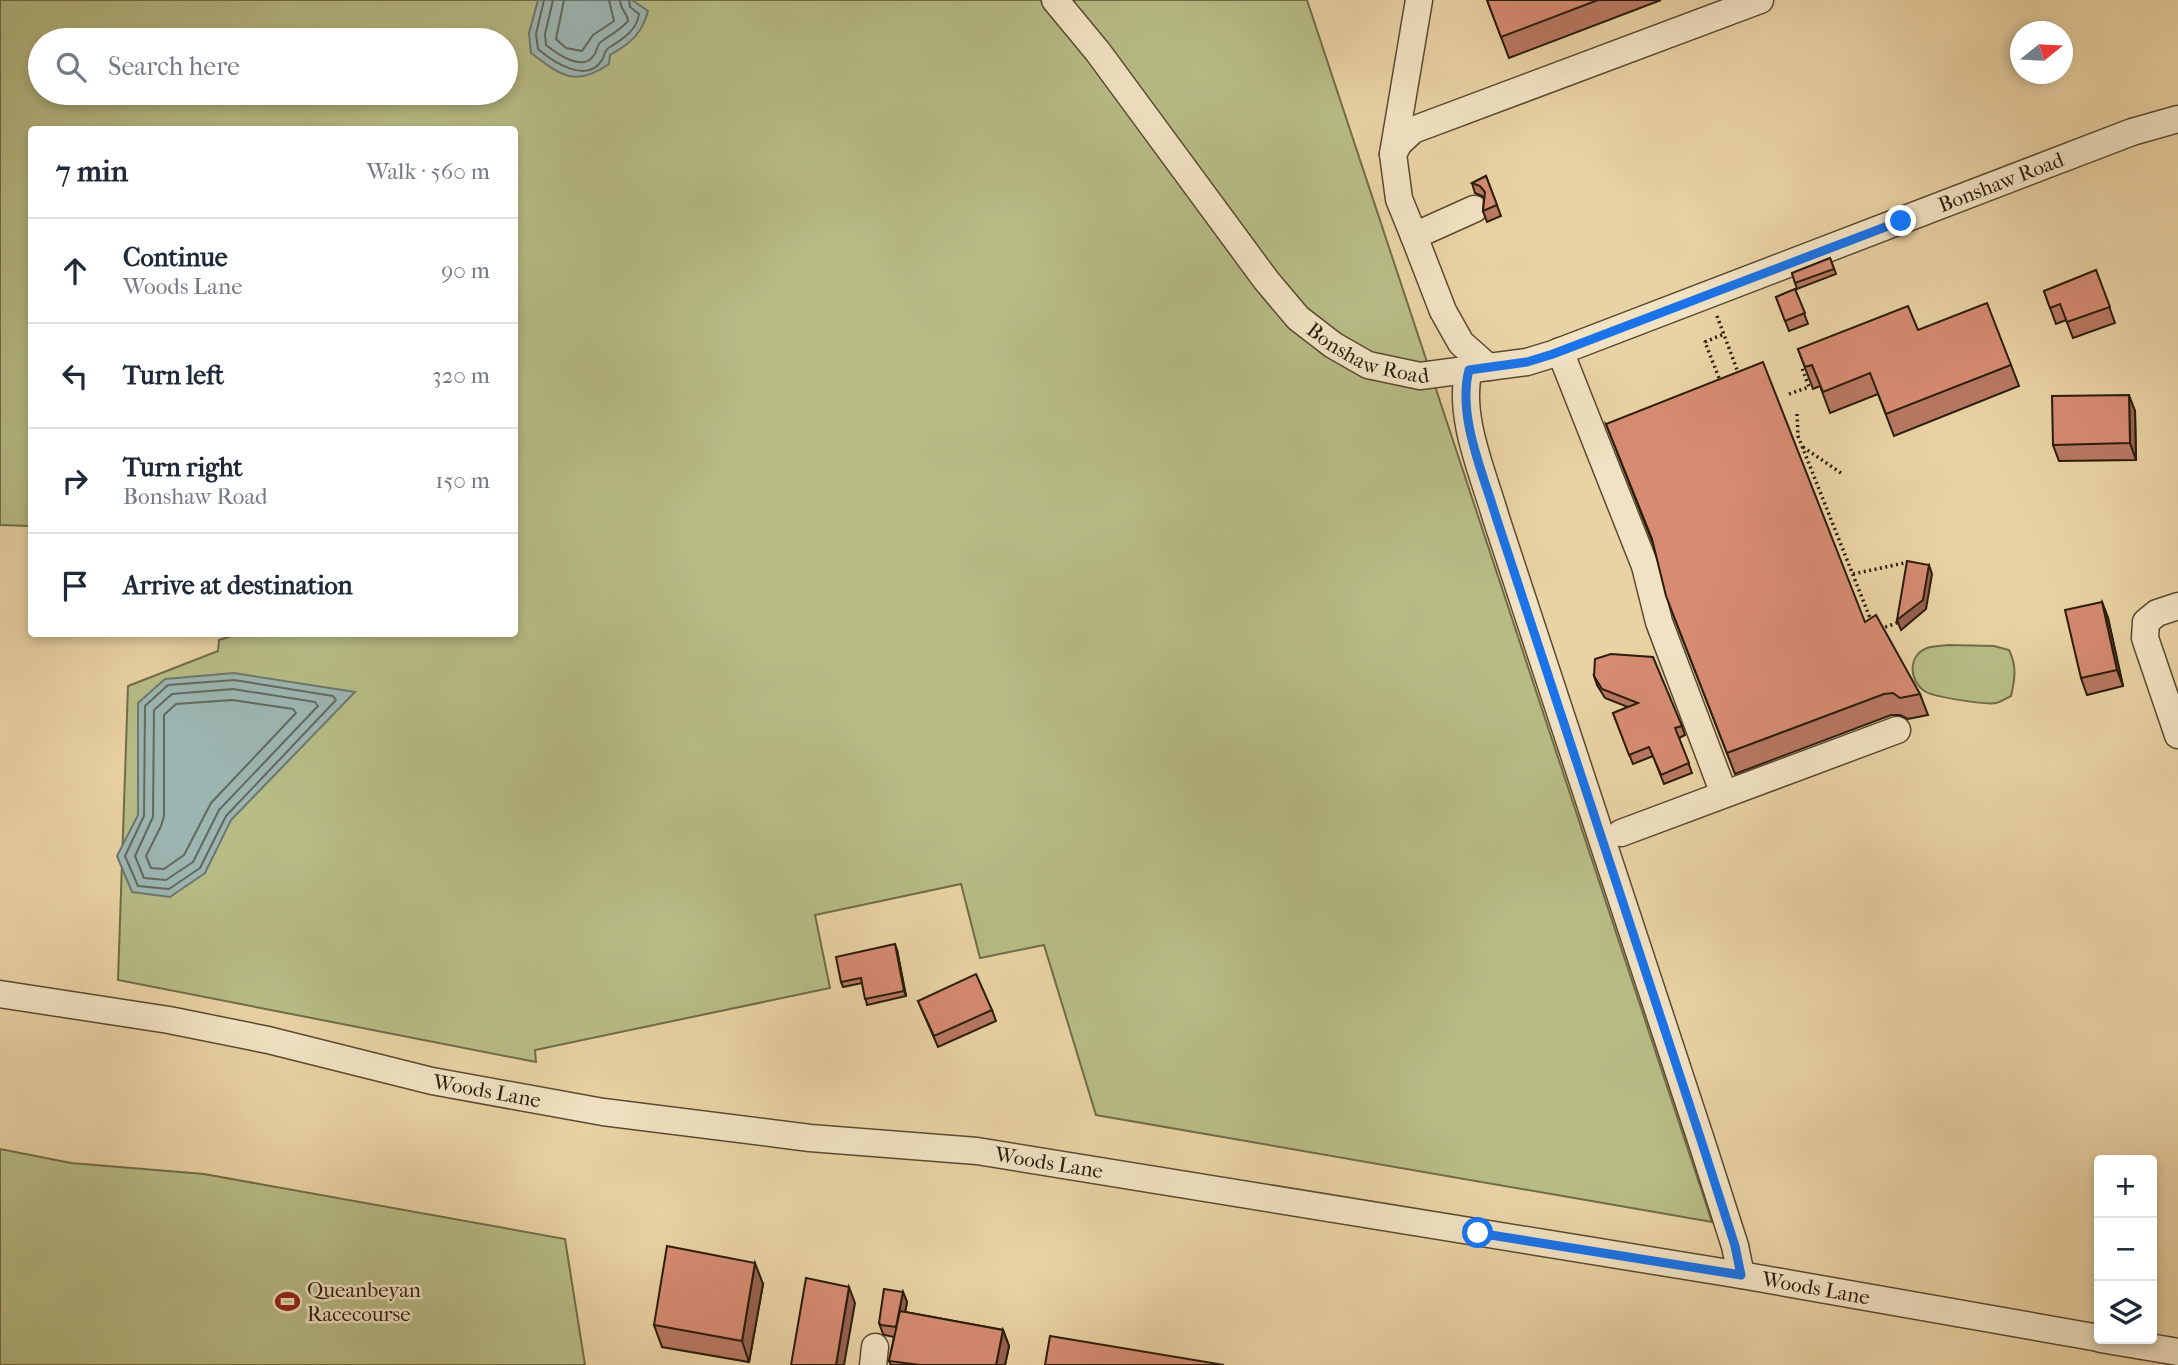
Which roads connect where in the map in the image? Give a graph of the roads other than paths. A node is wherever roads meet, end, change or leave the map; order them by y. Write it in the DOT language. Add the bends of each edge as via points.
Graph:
graph roads {
  1 [pos="1055,0"];
  2 [pos="1419,0"];
  3 [pos="1760,0"];
  4 [pos="2178,119"];
  5 [pos="1392,154"];
  6 [pos="1474,209"];
  7 [pos="1414,236"];
  8 [pos="1560,351"];
  9 [pos="1479,368"];
  10 [pos="2178,606"];
  11 [pos="1897,730"];
  12 [pos="2178,735"];
  13 [pos="1724,794"];
  14 [pos="1621,833"];
  15 [pos="0,994"];
  16 [pos="1741,1275"];
  17 [pos="2094,1338"];
  18 [pos="2130,1344"];
  19 [pos="2178,1352"];
  1 -- 9 [label="street, Bonshaw Road" via="1298,318 1368,365 1420,376"];
  2 -- 5 [label="street"];
  3 -- 5 [label="street" via="1413,130"];
  4 -- 8 [label="street, Bonshaw Road" via="2132,132"];
  5 -- 7 [label="street" via="1399,199"];
  6 -- 7 [label="street"];
  7 -- 9 [label="street" via="1443,311"];
  8 -- 9 [label="street, Bonshaw Road" via="1527,362"];
  8 -- 13 [label="street" via="1645,566 1659,622"];
  9 -- 16 [label="street" via="1465,388 1468,422"];
  10 -- 12 [label="street" via="2146,622 2145,638"];
  11 -- 13 [label="street"];
  13 -- 14 [label="street"];
  15 -- 16 [label="street, Woods Lane" via="169,1020 432,1082 603,1112 810,1138 977,1151"];
  16 -- 17 [label="street, Woods Lane"];
  18 -- 19 [label="street, Woods Lane"];
}
